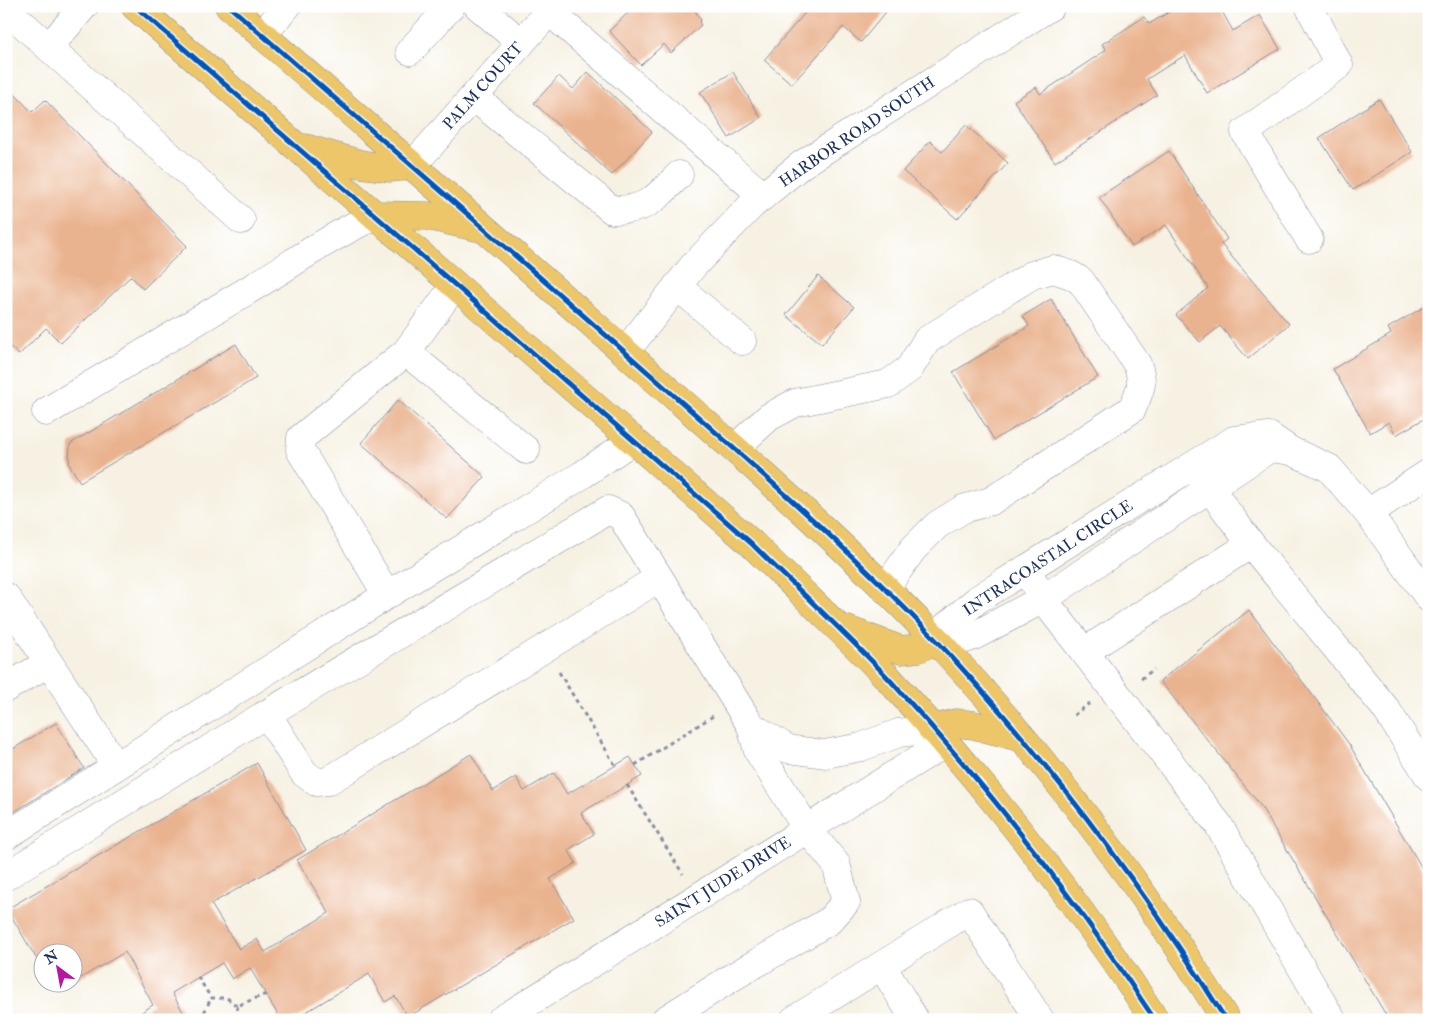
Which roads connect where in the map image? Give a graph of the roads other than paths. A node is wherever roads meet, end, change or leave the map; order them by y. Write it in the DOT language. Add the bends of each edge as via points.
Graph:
graph roads {
  1 [pos="84,6"];
  2 [pos="135,6"];
  3 [pos="229,6"];
  4 [pos="287,6"];
  5 [pos="451,6"];
  6 [pos="478,6"];
  7 [pos="1051,6"];
  8 [pos="1309,6"];
  9 [pos="549,8"];
  10 [pos="6,9"];
  11 [pos="262,35"];
  12 [pos="521,43"];
  13 [pos="49,47"];
  14 [pos="410,51"];
  15 [pos="474,97"];
  16 [pos="294,144"];
  17 [pos="412,166"];
  18 [pos="679,175"];
  19 [pos="763,196"];
  20 [pos="376,215"];
  21 [pos="241,220"];
  22 [pos="485,229"];
  23 [pos="1309,239"];
  24 [pos="455,285"];
  25 [pos="678,286"];
  26 [pos="742,340"];
  27 [pos="406,352"];
  28 [pos="625,352"];
  29 [pos="46,412"];
  30 [pos="633,440"];
  31 [pos="734,448"];
  32 [pos="526,450"];
  33 [pos="1291,451"];
  34 [pos="1193,465"];
  35 [pos="1429,473"];
  36 [pos="1209,489"];
  37 [pos="1368,513"];
  38 [pos="1251,544"];
  39 [pos="1026,569"];
  40 [pos="659,578"];
  41 [pos="885,589"];
  42 [pos="387,595"];
  43 [pos="6,597"];
  44 [pos="1429,598"];
  45 [pos="1042,599"];
  46 [pos="837,626"];
  47 [pos="936,640"];
  48 [pos="1084,652"];
  49 [pos="48,663"];
  50 [pos="6,688"];
  51 [pos="267,714"];
  52 [pos="751,726"];
  53 [pos="939,736"];
  54 [pos="1022,738"];
  55 [pos="116,766"];
  56 [pos="1429,777"];
  57 [pos="807,829"];
  58 [pos="6,836"];
  59 [pos="6,876"];
  60 [pos="882,966"];
  61 [pos="501,1020"];
  62 [pos="664,1020"];
  63 [pos="794,1020"];
  64 [pos="915,1020"];
  65 [pos="1040,1020"];
  66 [pos="1155,1020"];
  67 [pos="1226,1020"];
  68 [pos="1332,1020"];
  1 -- 13 [label="street"];
  2 -- 16 [label="main road"];
  3 -- 11 [label="main road"];
  4 -- 11 [label="street"];
  5 -- 14 [label="street"];
  6 -- 12 [label="street"];
  7 -- 19 [label="street, HARBOR ROAD SOUTH" via="801,165"];
  8 -- 23 [label="street" via="1339,65 1245,132"];
  9 -- 12 [label="street, PALM COURT"];
  9 -- 19 [label="street"];
  10 -- 13 [label="street"];
  11 -- 17 [label="main road"];
  12 -- 15 [label="street, PALM COURT"];
  13 -- 21 [label="street"];
  15 -- 17 [label="street, PALM COURT"];
  15 -- 18 [label="street" via="612,210 629,211 652,201"];
  16 -- 17 [label="main road" via="360,164 389,168"];
  16 -- 20 [label="main road"];
  17 -- 22 [label="main road"];
  19 -- 25 [label="street, HARBOR ROAD SOUTH" via="694,265"];
  20 -- 22 [label="main road" via="428,216"];
  20 -- 24 [label="main road"];
  20 -- 29 [label="street" via="322,243"];
  22 -- 28 [label="main road"];
  24 -- 27 [label="street"];
  24 -- 30 [label="main road"];
  25 -- 26 [label="street"];
  25 -- 28 [label="street, HARBOR ROAD SOUTH"];
  27 -- 32 [label="street"];
  27 -- 42 [label="street" via="301,438 300,450"];
  28 -- 31 [label="main road"];
  30 -- 42 [label="street"];
  30 -- 46 [label="main road" via="751,543"];
  31 -- 41 [label="main road"];
  31 -- 41 [label="street" via="769,417 795,403 888,384 908,369 927,340 1032,275 1053,269 1081,281 1137,364 1142,377 1132,409 992,501 963,510 937,525 908,555"];
  33 -- 34 [label="street, INTRACOASTAL CIRCLE" via="1269,436 1234,440"];
  33 -- 36 [label="street, INTRACOASTAL CIRCLE" via="1270,448"];
  33 -- 37 [label="street, INTRACOASTAL CIRCLE" via="1328,468"];
  34 -- 36 [label="street"];
  34 -- 39 [label="street, INTRACOASTAL CIRCLE"];
  35 -- 37 [label="street"];
  36 -- 38 [label="street"];
  36 -- 45 [label="street, INTRACOASTAL CIRCLE"];
  37 -- 44 [label="street, INTRACOASTAL CIRCLE"];
  38 -- 48 [label="street"];
  38 -- 56 [label="street" via="1386,709"];
  39 -- 45 [label="street"];
  39 -- 47 [label="street, INTRACOASTAL CIRCLE" via="978,599 942,630"];
  40 -- 51 [label="street" via="621,516 608,510"];
  40 -- 51 [label="street" via="328,781 316,782 304,772"];
  40 -- 52 [label="street"];
  41 -- 47 [label="main road"];
  42 -- 55 [label="street"];
  43 -- 49 [label="street"];
  45 -- 47 [label="street, INTRACOASTAL CIRCLE" via="974,636 962,640"];
  45 -- 48 [label="street"];
  46 -- 47 [label="main road" via="901,650 919,648"];
  46 -- 53 [label="main road"];
  47 -- 54 [label="main road"];
  48 -- 68 [label="street" via="1218,824"];
  49 -- 50 [label="street"];
  49 -- 55 [label="street"];
  51 -- 59 [label="street"];
  52 -- 53 [label="street" via="788,749 825,754 861,747 898,733"];
  52 -- 57 [label="street" via="758,751"];
  53 -- 54 [label="main road" via="956,723 974,724"];
  53 -- 57 [label="street, SAINT JUDE DRIVE"];
  53 -- 66 [label="main road" via="1053,874"];
  54 -- 67 [label="main road" via="1075,802 1134,882"];
  55 -- 58 [label="street"];
  57 -- 61 [label="street, SAINT JUDE DRIVE"];
  57 -- 62 [label="street" via="836,864 846,902 830,922"];
  60 -- 63 [label="street"];
  60 -- 64 [label="street"];
  60 -- 65 [label="street" via="968,911"];
}
